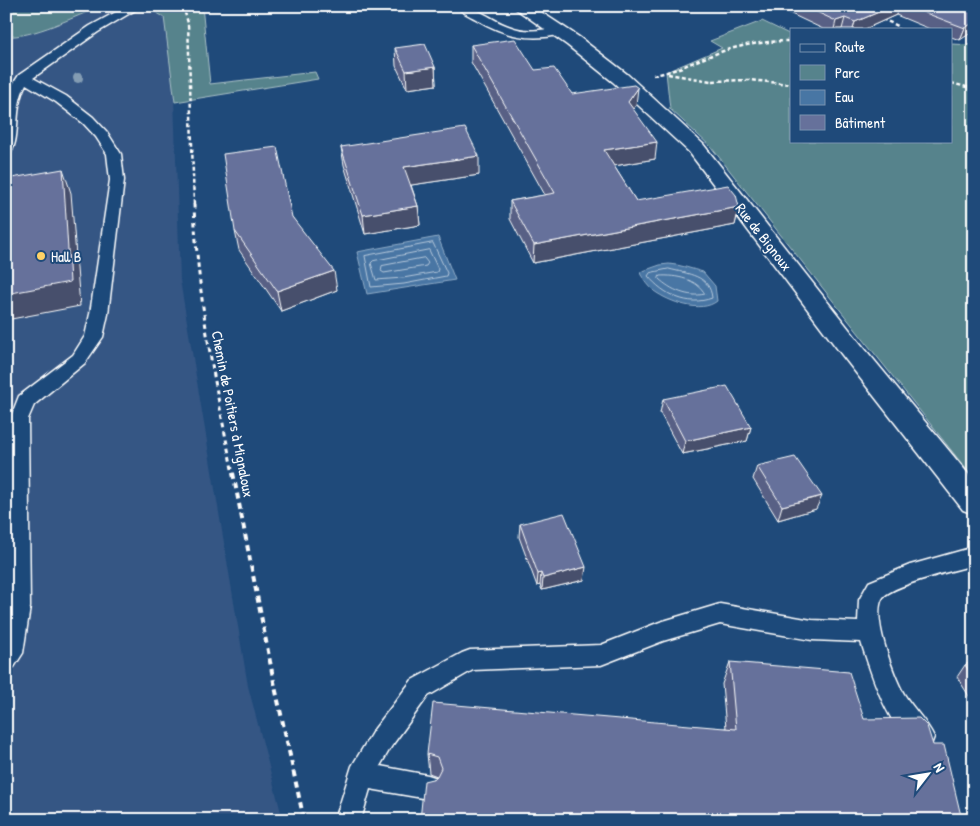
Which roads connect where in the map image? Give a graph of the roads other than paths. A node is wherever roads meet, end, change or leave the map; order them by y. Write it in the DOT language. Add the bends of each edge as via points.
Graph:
graph roads {
  1 [pos="136,6"];
  2 [pos="462,6"];
  3 [pos="520,6"];
  4 [pos="558,31"];
  5 [pos="24,78"];
  6 [pos="6,149"];
  7 [pos="974,502"];
  8 [pos="974,556"];
  9 [pos="870,632"];
  10 [pos="6,660"];
  11 [pos="935,750"];
  12 [pos="361,775"];
  13 [pos="428,787"];
  14 [pos="348,820"];
  1 -- 5 [label="lane" via="94,29"];
  2 -- 4 [label="lane" via="506,31 546,34"];
  3 -- 4 [label="street, Rue de Bignoux"];
  4 -- 7 [label="street, Rue de Bignoux" via="620,78 696,148"];
  5 -- 6 [label="lane" via="15,88"];
  5 -- 10 [label="lane" via="61,99 102,135 114,154 117,180 94,338 78,359 26,402 20,418 19,607 12,652"];
  8 -- 9 [label="lane" via="910,574 877,589 870,600"];
  9 -- 11 [label="lane" via="889,692 908,722"];
  9 -- 12 [label="lane" via="812,630 720,614 660,632 601,655 470,660 420,688 382,739"];
  12 -- 13 [label="lane"];
  12 -- 14 [label="lane"];
}
